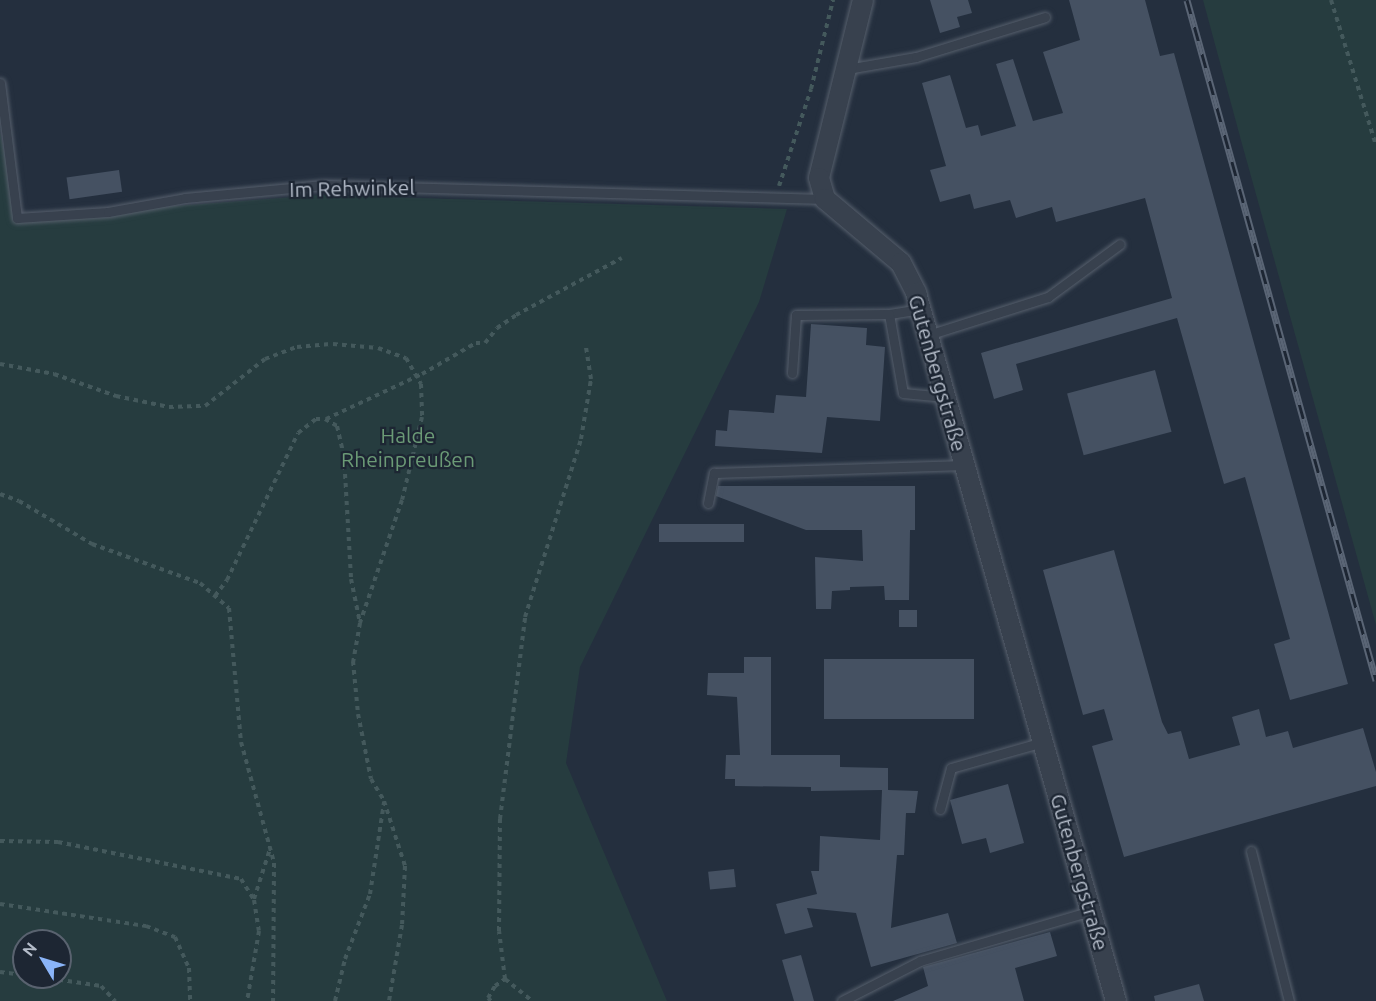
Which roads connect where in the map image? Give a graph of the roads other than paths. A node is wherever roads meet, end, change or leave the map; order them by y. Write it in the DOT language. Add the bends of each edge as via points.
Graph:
graph roads {
  1 [pos="863,0"];
  2 [pos="1045,17"];
  3 [pos="847,69"];
  4 [pos="0,83"];
  5 [pos="825,200"];
  6 [pos="1120,244"];
  7 [pos="921,309"];
  8 [pos="889,314"];
  9 [pos="928,335"];
  10 [pos="792,373"];
  11 [pos="945,397"];
  12 [pos="965,465"];
  13 [pos="708,502"];
  14 [pos="1043,742"];
  15 [pos="940,809"];
  16 [pos="1251,851"];
  17 [pos="1090,911"];
  18 [pos="842,1001"];
  19 [pos="1116,1001"];
  20 [pos="1289,1001"];
  1 -- 3 [label="street"];
  2 -- 3 [label="lane" via="916,57"];
  3 -- 5 [label="street" via="819,178"];
  4 -- 5 [label="lane, Im Rehwinkel" via="17,218 108,212 186,198 323,184"];
  5 -- 7 [label="street, Gutenbergstraße" via="901,263"];
  6 -- 9 [label="lane" via="1048,297"];
  7 -- 8 [label="lane"];
  7 -- 9 [label="street, Gutenbergstraße"];
  8 -- 10 [label="lane" via="796,315"];
  8 -- 11 [label="lane" via="903,393"];
  9 -- 11 [label="street, Gutenbergstraße"];
  11 -- 12 [label="street, Gutenbergstraße"];
  12 -- 13 [label="lane" via="714,473"];
  12 -- 14 [label="street, Gutenbergstraße"];
  14 -- 15 [label="lane" via="951,768"];
  14 -- 17 [label="street, Gutenbergstraße"];
  16 -- 20 [label="lane"];
  17 -- 18 [label="lane" via="920,961"];
  17 -- 19 [label="street, Gutenbergstraße"];
}
